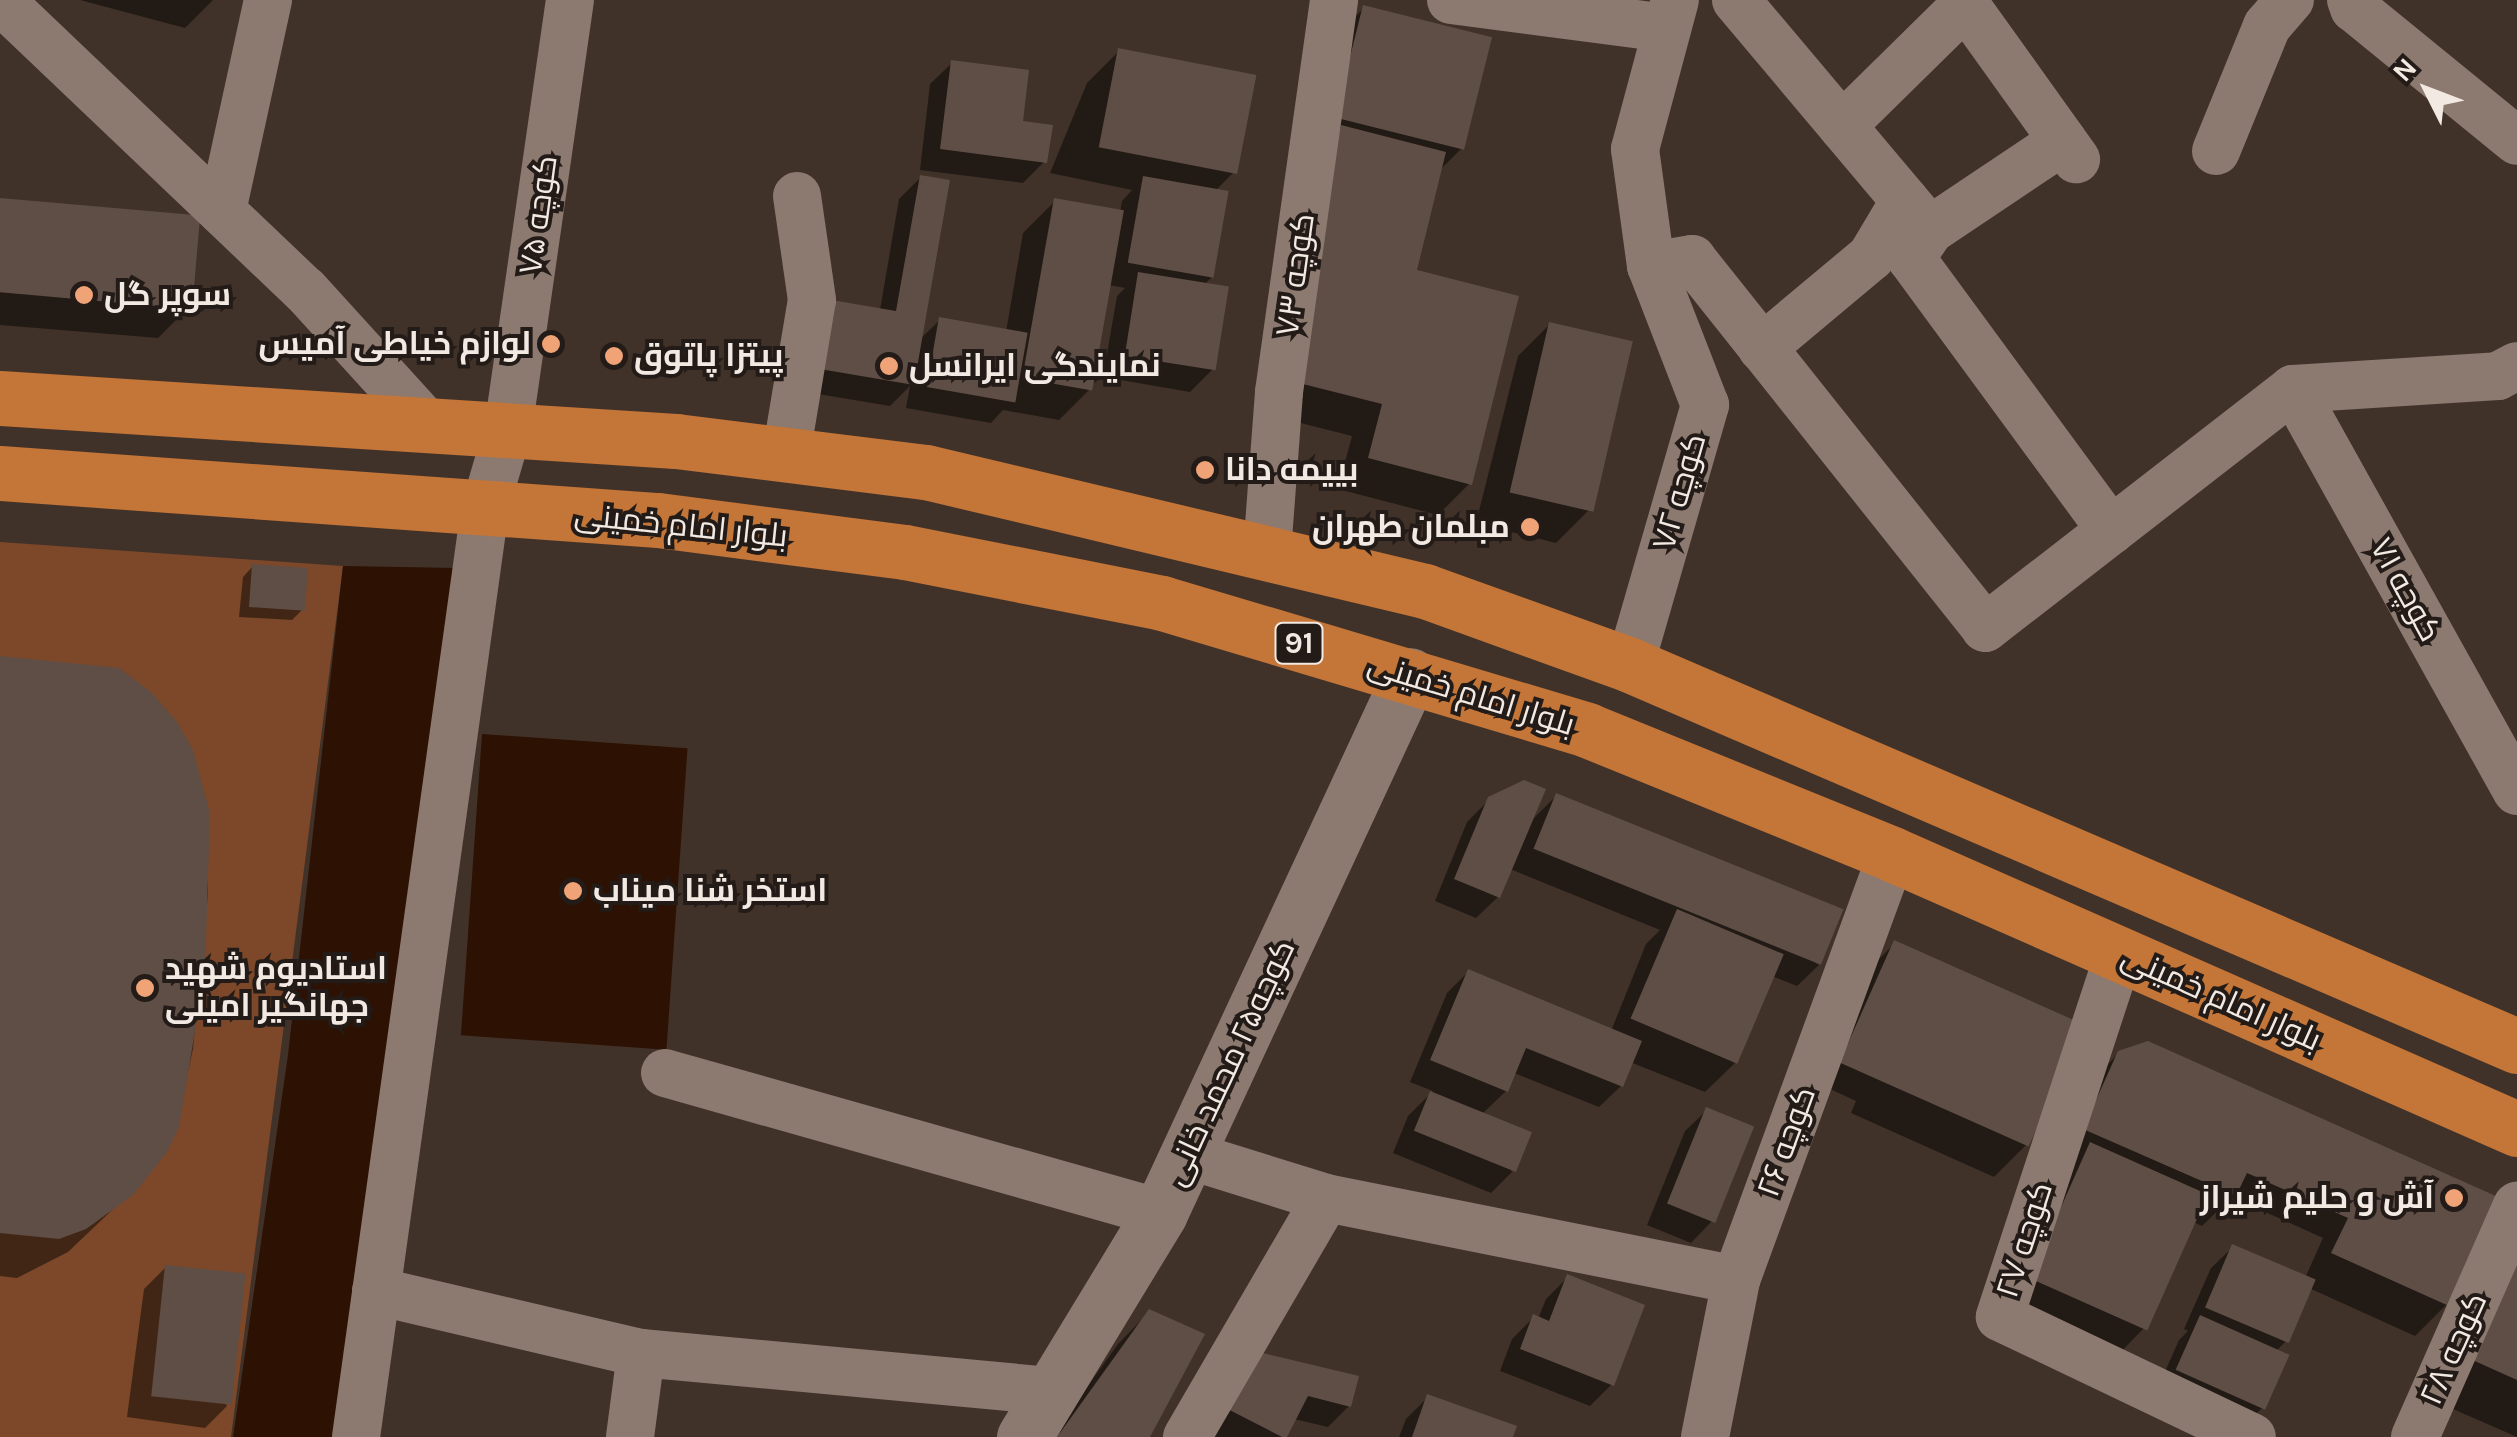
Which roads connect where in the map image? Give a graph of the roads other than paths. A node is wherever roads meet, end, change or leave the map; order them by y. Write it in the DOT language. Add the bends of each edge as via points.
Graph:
graph roads {
  1 [pos="0,0"];
  2 [pos="268,0"];
  3 [pos="570,0"];
  4 [pos="1334,0"];
  5 [pos="1451,0"];
  6 [pos="1736,0"];
  7 [pos="2290,0"];
  8 [pos="2351,0"];
  9 [pos="1964,3"];
  10 [pos="1671,14"];
  11 [pos="1842,126"];
  12 [pos="2517,141"];
  13 [pos="2216,151"];
  14 [pos="797,196"];
  15 [pos="222,210"];
  16 [pos="1918,215"];
  17 [pos="1651,266"];
  18 [pos="1762,348"];
  19 [pos="2517,366"];
  20 [pos="2294,388"];
  21 [pos="0,398"];
  22 [pos="428,425"];
  23 [pos="508,430"];
  24 [pos="786,455"];
  25 [pos="0,473"];
  26 [pos="485,508"];
  27 [pos="2112,530"];
  28 [pos="1267,552"];
  29 [pos="1630,666"];
  30 [pos="1410,675"];
  31 [pos="2517,791"];
  32 [pos="1892,854"];
  33 [pos="2119,954"];
  34 [pos="2517,1046"];
  35 [pos="665,1073"];
  36 [pos="2517,1129"];
  37 [pos="1188,1154"];
  38 [pos="1326,1198"];
  39 [pos="2517,1206"];
  40 [pos="1160,1212"];
  41 [pos="1736,1280"];
  42 [pos="376,1290"];
  43 [pos="642,1353"];
  44 [pos="1052,1392"];
  45 [pos="356,1437"];
  46 [pos="630,1437"];
  47 [pos="1024,1437"];
  48 [pos="1187,1437"];
  49 [pos="1705,1437"];
  50 [pos="2252,1437"];
  51 [pos="2415,1437"];
  1 -- 15 [label="street"];
  2 -- 15 [label="street"];
  3 -- 23 [label="street, کوچه ۷۵"];
  4 -- 28 [label="street, کوچه ۷۳" via="1279,392"];
  5 -- 10 [label="street"];
  6 -- 11 [label="street"];
  7 -- 13 [label="street" via="2266,26"];
  8 -- 12 [label="street"];
  9 -- 11 [label="street"];
  9 -- 16 [label="street" via="2070,150"];
  10 -- 17 [label="street, کوچه ۷۲" via="1635,149"];
  11 -- 16 [label="street"];
  14 -- 24 [label="street" via="812,300"];
  15 -- 22 [label="street"];
  16 -- 18 [label="street"];
  16 -- 27 [label="street" via="1910,258"];
  17 -- 18 [label="street" via="1692,259"];
  17 -- 29 [label="street, کوچه ۷۲" via="1705,405"];
  18 -- 27 [label="street" via="1985,628"];
  19 -- 20 [label="street" via="2498,376"];
  20 -- 27 [label="street"];
  20 -- 31 [label="street, کوچه ۷۱"];
  21 -- 22 [label="main road"];
  22 -- 23 [label="main road"];
  23 -- 24 [label="main road"];
  23 -- 26 [label="street, کوچه ۷۵"];
  24 -- 28 [label="main road" via="926,472"];
  25 -- 26 [label="main road, بلوار امام خمینی / 91"];
  26 -- 30 [label="main road, بلوار امام خمینی / 91" via="658,520 905,552 1162,603"];
  26 -- 42 [label="street, کوچه ۷۵"];
  28 -- 29 [label="main road" via="1425,591"];
  29 -- 34 [label="main road"];
  30 -- 32 [label="main road, بلوار امام خمینی / 91" via="1586,730"];
  30 -- 37 [label="street, کوچه۲۵ محمد خانی"];
  32 -- 33 [label="main road, بلوار امام خمینی / 91"];
  32 -- 41 [label="street, کوچه ۲۶"];
  33 -- 36 [label="main road, بلوار امام خمینی / 91"];
  33 -- 50 [label="street, کوچه ۲۷" via="2000,1318"];
  35 -- 40 [label="street"];
  37 -- 38 [label="street"];
  37 -- 40 [label="street, کوچه۲۵ محمد خانی"];
  38 -- 41 [label="street"];
  38 -- 48 [label="street"];
  39 -- 51 [label="street, کوچه ۲۸"];
  40 -- 44 [label="street, کوچه۲۵ محمد خانی"];
  41 -- 49 [label="street, کوچه ۲۶"];
  42 -- 43 [label="street"];
  42 -- 45 [label="street, کوچه ۷۵"];
  43 -- 44 [label="street"];
  43 -- 46 [label="street"];
  44 -- 47 [label="street, کوچه۲۵ محمد خانی"];
}
